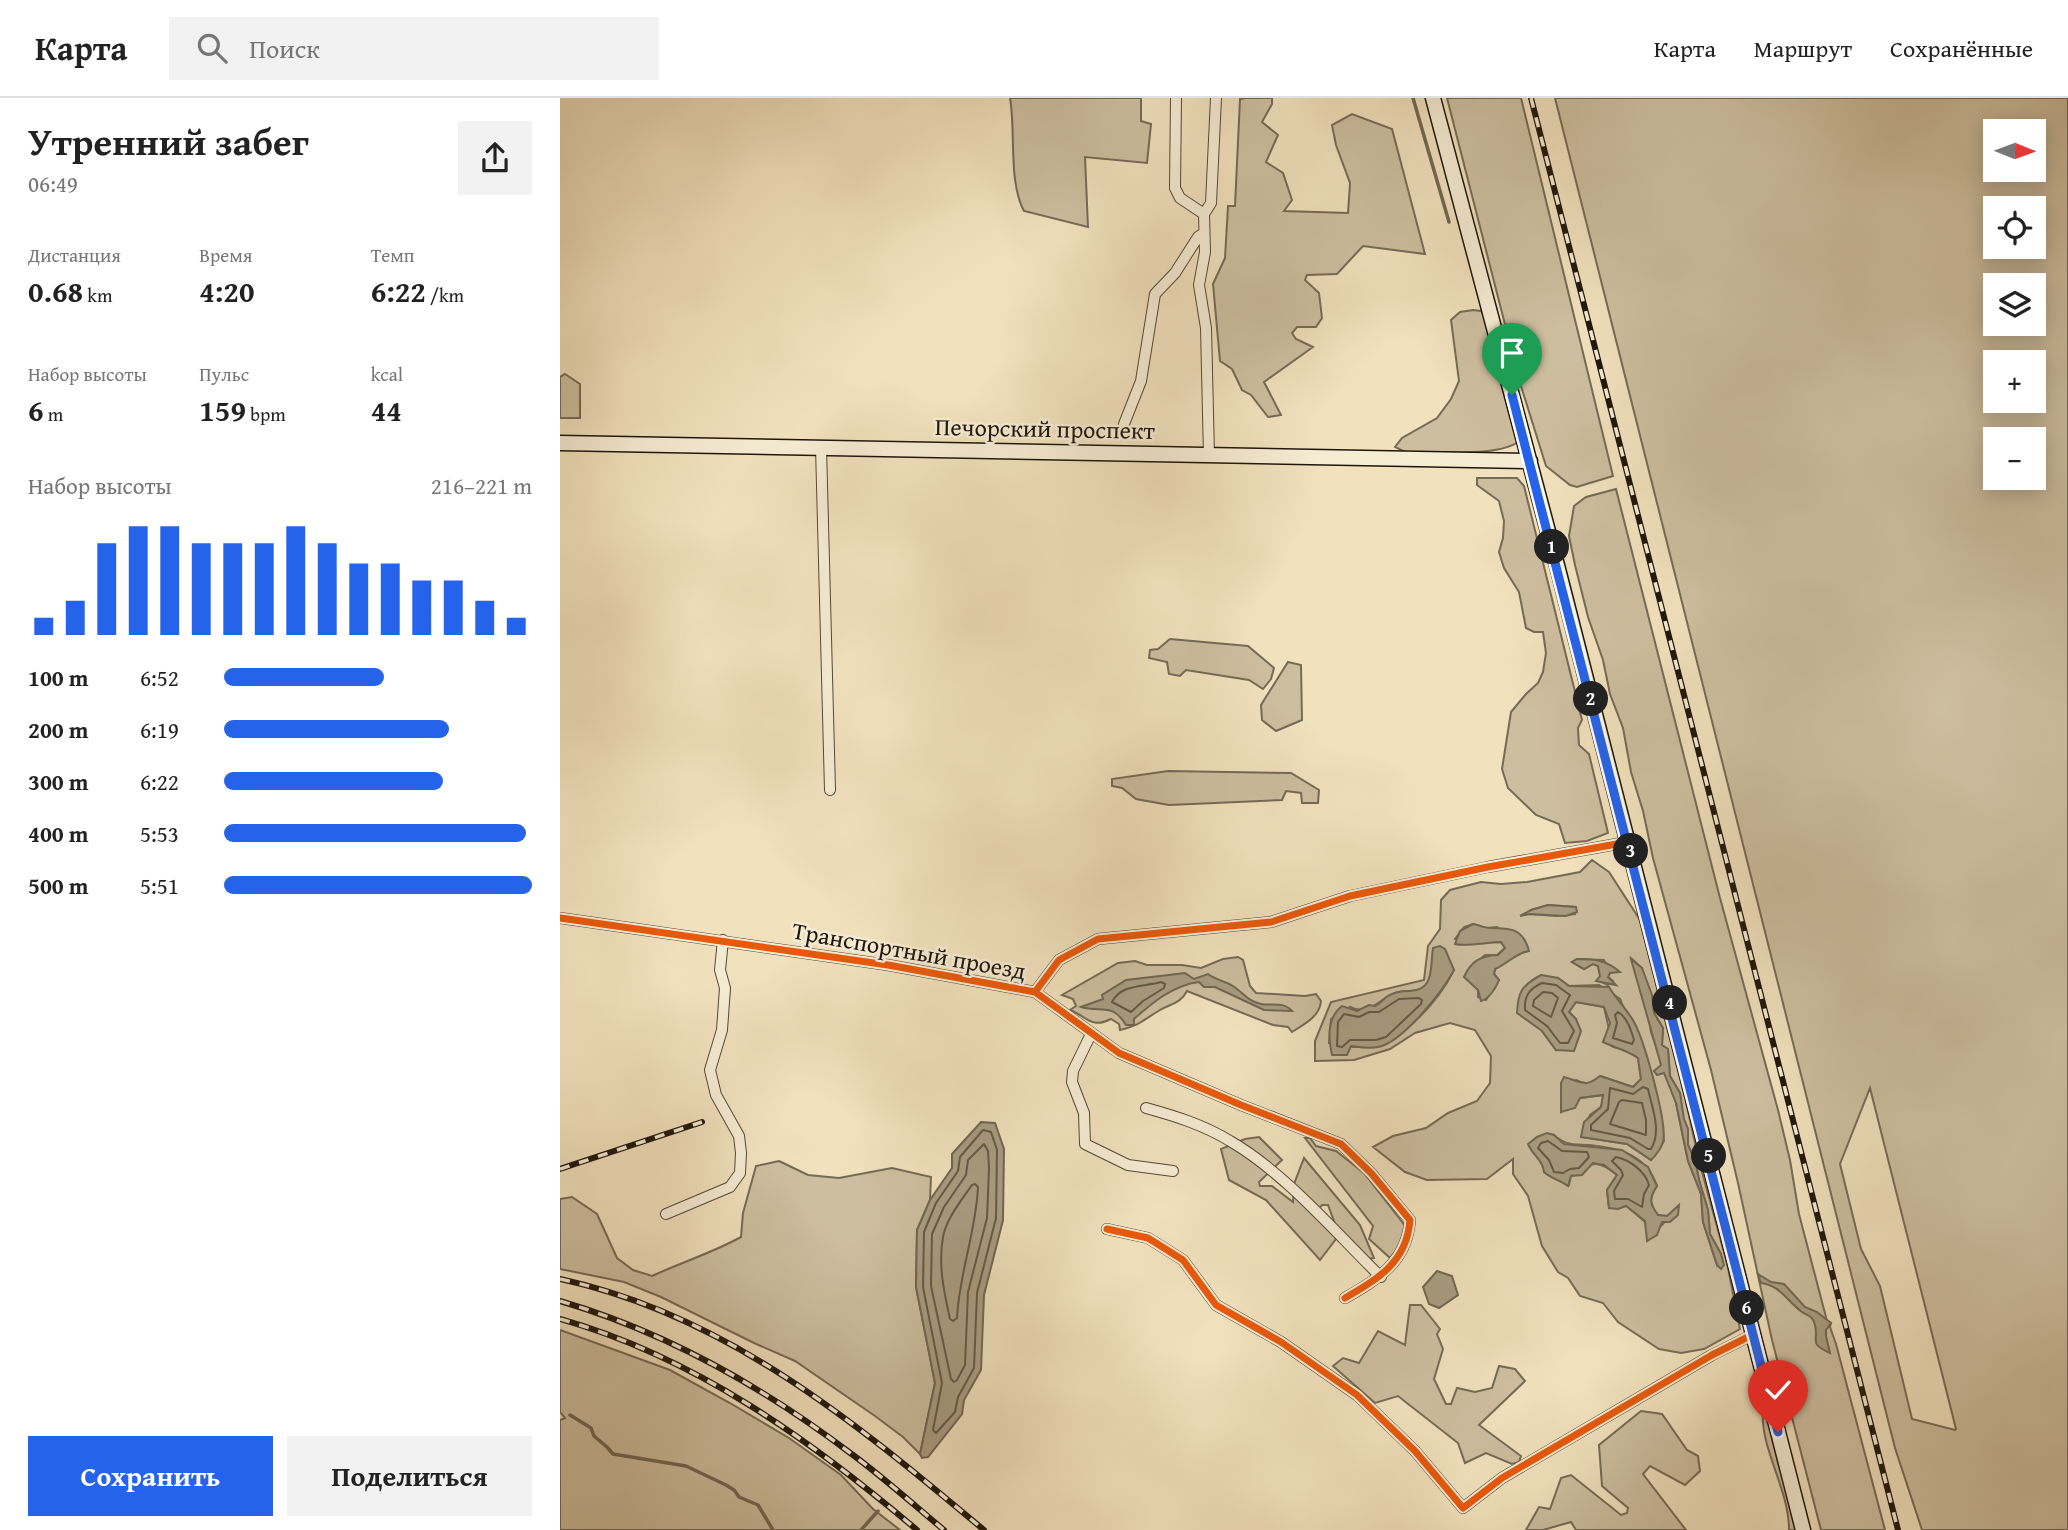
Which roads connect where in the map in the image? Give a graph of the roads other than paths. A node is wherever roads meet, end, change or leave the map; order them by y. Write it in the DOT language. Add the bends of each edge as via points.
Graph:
graph roads {
  1 [pos="1176,98"];
  2 [pos="1216,98"];
  3 [pos="1433,98"];
  4 [pos="1204,214"];
  5 [pos="1205,233"];
  6 [pos="1124,424"];
  7 [pos="560,443"];
  8 [pos="821,447"];
  9 [pos="1209,456"];
  10 [pos="1530,461"];
  11 [pos="830,790"];
  12 [pos="1628,842"];
  13 [pos="560,918"];
  14 [pos="723,940"];
  15 [pos="1035,992"];
  16 [pos="1091,1034"];
  17 [pos="1146,1108"];
  18 [pos="1173,1171"];
  19 [pos="666,1214"];
  20 [pos="1107,1229"];
  21 [pos="1381,1277"];
  22 [pos="1345,1298"];
  23 [pos="1754,1334"];
  24 [pos="1803,1530"];
  1 -- 4 [label="street" via="1175,188 1180,198"];
  2 -- 4 [label="street" via="1211,203"];
  3 -- 10 [label="main road"];
  4 -- 5 [label="street"];
  5 -- 6 [label="street" via="1155,294 1141,380"];
  5 -- 9 [label="street" via="1199,285 1206,328"];
  7 -- 8 [label="main road, Печорский проспект"];
  8 -- 9 [label="main road, Печорский проспект"];
  8 -- 11 [label="street"];
  9 -- 10 [label="main road, Печорский проспект"];
  10 -- 12 [label="main road"];
  12 -- 15 [label="street" via="1350,896 1271,922 1098,939 1059,960"];
  12 -- 23 [label="main road"];
  13 -- 14 [label="street, Транспортный проезд"];
  14 -- 15 [label="street, Транспортный проезд"];
  14 -- 19 [label="street" via="722,1030 710,1070 716,1095 739,1136 740,1173 730,1187"];
  15 -- 16 [label="street, Транспортный проезд"];
  16 -- 18 [label="street" via="1072,1082 1084,1113 1085,1144 1128,1165"];
  16 -- 21 [label="street, Транспортный проезд" via="1118,1053 1341,1144 1410,1220 1409,1237"];
  17 -- 21 [label="street" via="1205,1128 1256,1158"];
  20 -- 23 [label="street" via="1148,1238 1182,1260 1216,1305 1281,1342 1357,1395 1415,1451 1463,1508 1502,1478"];
  21 -- 22 [label="street, Транспортный проезд"];
  23 -- 24 [label="main road"];
}
